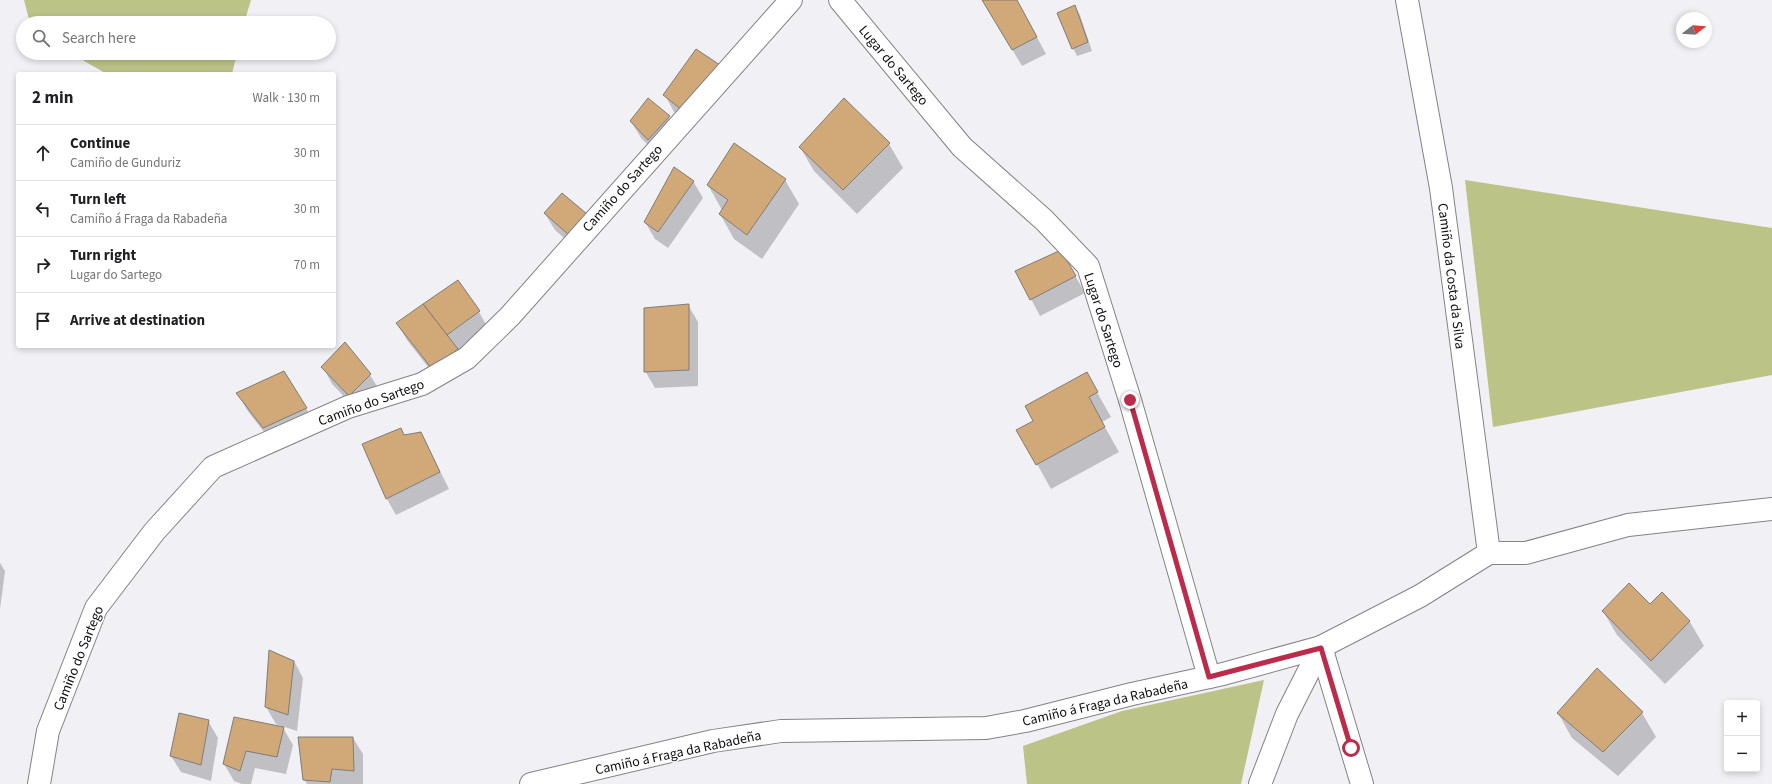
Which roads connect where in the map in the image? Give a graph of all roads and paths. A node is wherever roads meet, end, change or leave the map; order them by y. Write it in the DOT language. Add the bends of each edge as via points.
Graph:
graph roads {
  1 [pos="791,0"];
  2 [pos="840,0"];
  3 [pos="1408,0"];
  4 [pos="1772,509"];
  5 [pos="1489,553"];
  6 [pos="1321,648"];
  7 [pos="1209,677"];
  8 [pos="39,784"];
  9 [pos="531,784"];
  10 [pos="1260,784"];
  11 [pos="1362,784"];
  1 -- 8 [label="street, Camiño do Sartego" via="510,316 466,358 422,384 348,407 213,467 154,532 96,608 48,731"];
  2 -- 7 [label="street, Lugar do Sartego" via="962,146 1044,220 1088,266 1130,400"];
  3 -- 5 [label="street, Camiño da Costa da Silva" via="1441,188"];
  4 -- 5 [label="street" via="1628,525 1526,553"];
  5 -- 6 [label="street, Camiño á Fraga da Rabadeña" via="1420,596"];
  6 -- 7 [label="street, Camiño á Fraga da Rabadeña"];
  6 -- 10 [label="street" via="1287,714"];
  6 -- 11 [label="street"];
  7 -- 9 [label="street, Camiño á Fraga da Rabadeña" via="1025,722 986,728 780,731 713,741"];
}
